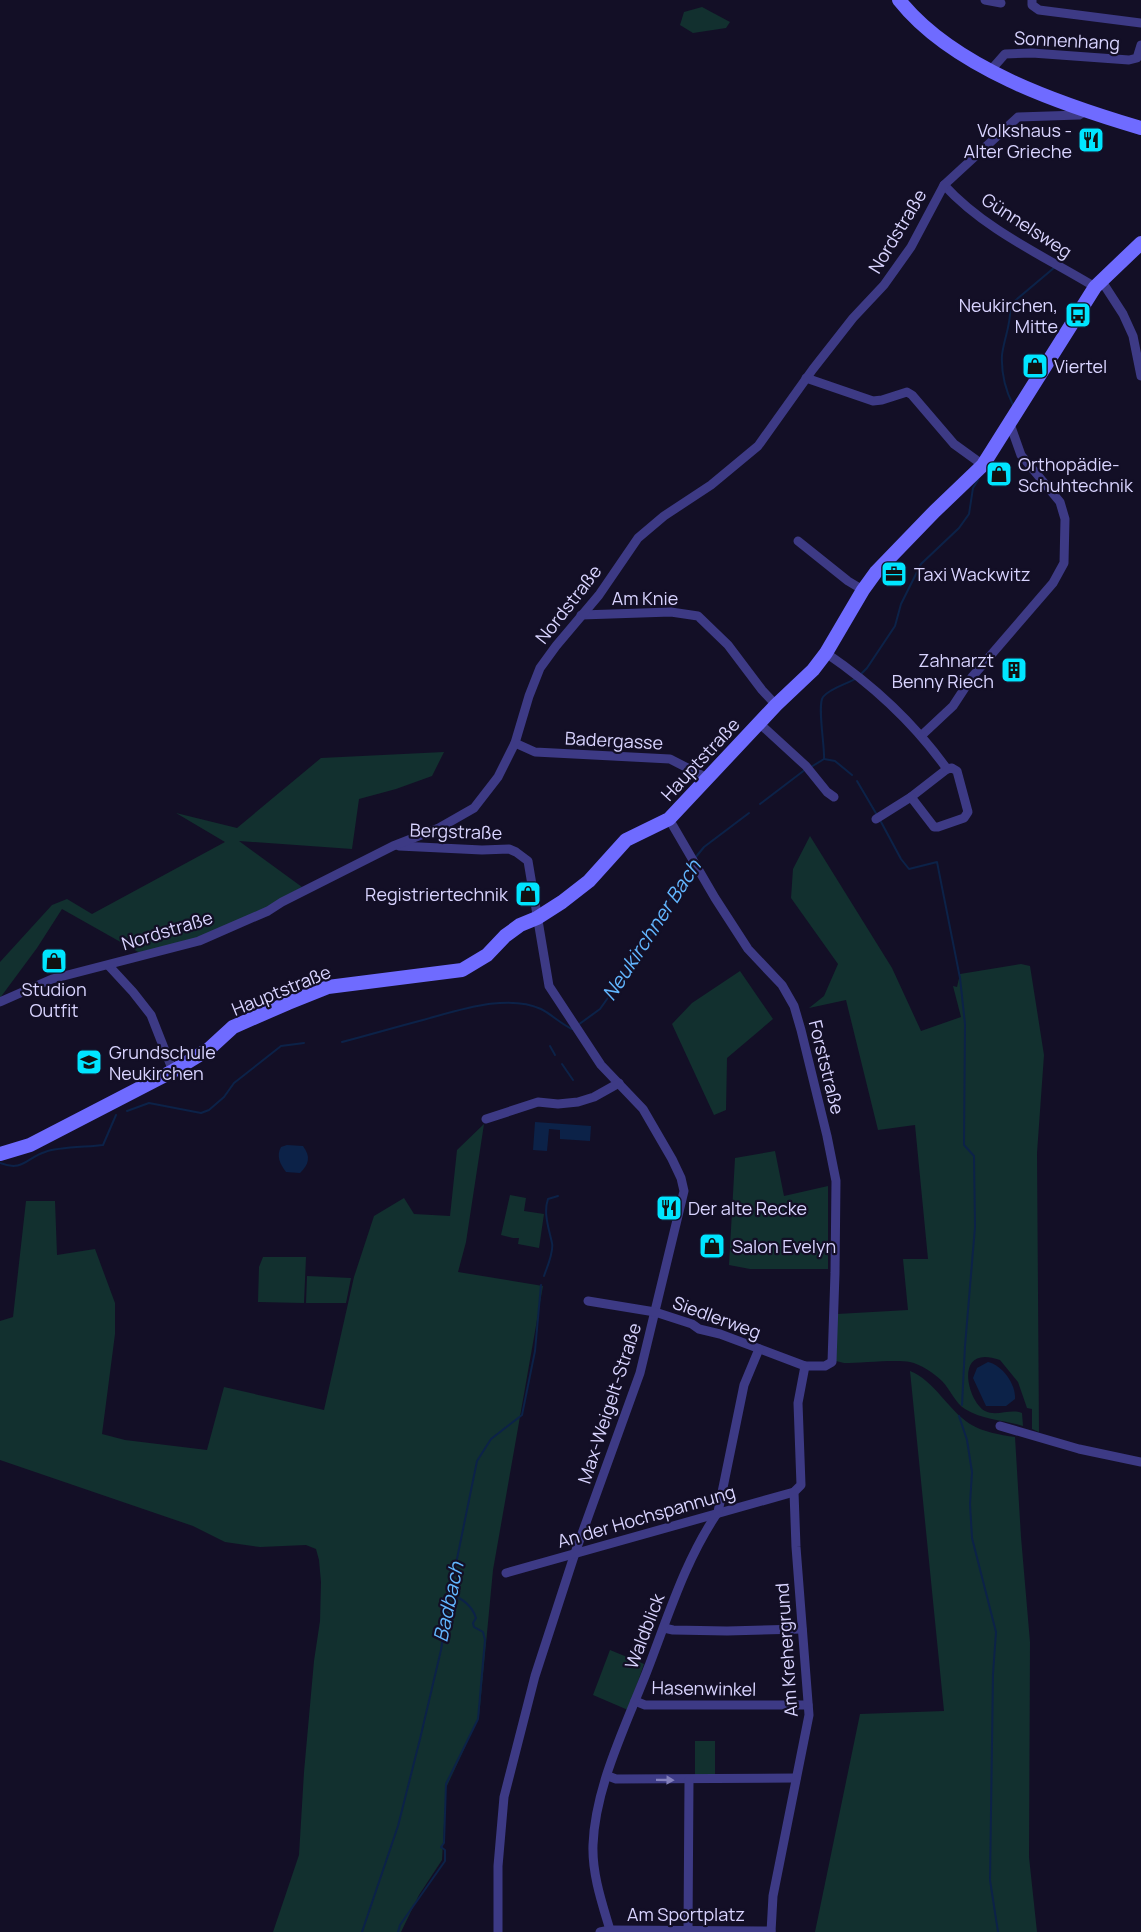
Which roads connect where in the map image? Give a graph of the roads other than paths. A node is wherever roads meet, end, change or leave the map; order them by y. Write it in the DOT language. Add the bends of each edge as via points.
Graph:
graph roads {
  1 [pos="899,0"];
  2 [pos="985,0"];
  3 [pos="1032,0"];
  4 [pos="1001,3"];
  5 [pos="1141,23"];
  6 [pos="1141,45"];
  7 [pos="990,70"];
  8 [pos="1088,110"];
  9 [pos="1141,128"];
  10 [pos="944,185"];
  11 [pos="1141,243"];
  12 [pos="1098,283"];
  13 [pos="1141,376"];
  14 [pos="806,378"];
  15 [pos="1010,424"];
  16 [pos="983,465"];
  17 [pos="798,541"];
  18 [pos="863,590"];
  19 [pos="581,615"];
  20 [pos="826,653"];
  21 [pos="776,705"];
  22 [pos="759,723"];
  23 [pos="922,735"];
  24 [pos="515,743"];
  25 [pos="947,769"];
  26 [pos="707,778"];
  27 [pos="834,797"];
  28 [pos="911,797"];
  29 [pos="879,816"];
  30 [pos="669,819"];
  31 [pos="393,846"];
  32 [pos="537,918"];
  33 [pos="109,966"];
  34 [pos="0,1002"];
  35 [pos="173,1071"];
  36 [pos="619,1083"];
  37 [pos="486,1119"];
  38 [pos="0,1154"];
  39 [pos="588,1301"];
  40 [pos="655,1312"];
  41 [pos="759,1349"];
  42 [pos="832,1362"];
  43 [pos="805,1366"];
  44 [pos="1000,1426"];
  45 [pos="1141,1462"];
  46 [pos="795,1492"];
  47 [pos="718,1512"];
  48 [pos="575,1553"];
  49 [pos="506,1573"];
  50 [pos="664,1628"];
  51 [pos="802,1629"];
  52 [pos="635,1701"];
  53 [pos="808,1705"];
  54 [pos="608,1776"];
  55 [pos="796,1778"];
  56 [pos="688,1780"];
  57 [pos="688,1930"];
  58 [pos="605,1931"];
  59 [pos="656,1931"];
  60 [pos="771,1931"];
  61 [pos="498,1932"];
  1 -- 7 [label="street" via="940,40"];
  2 -- 4 [label="street"];
  3 -- 5 [label="street, Sonnenhang" via="1039,10"];
  6 -- 7 [label="street, Sonnenhang" via="1137,58 1129,60 1005,54"];
  7 -- 8 [label="street"];
  8 -- 9 [label="street"];
  8 -- 10 [label="street, Nordstraße" via="1079,115 1018,117"];
  10 -- 12 [label="street, Günnelsweg" via="1011,239"];
  10 -- 14 [label="street, Nordstraße" via="911,247 884,285"];
  11 -- 12 [label="street, Hauptstraße"];
  12 -- 13 [label="street" via="1123,314 1133,336"];
  12 -- 15 [label="street, Hauptstraße"];
  14 -- 16 [label="street" via="873,401 907,392 954,444"];
  14 -- 19 [label="street, Nordstraße" via="758,446 638,538"];
  15 -- 16 [label="street, Hauptstraße"];
  15 -- 23 [label="street" via="1021,455 1060,502 1065,519 1064,563 1048,589 972,677 953,706"];
  16 -- 18 [label="street, Hauptstraße" via="876,572"];
  17 -- 18 [label="street"];
  18 -- 20 [label="street, Hauptstraße"];
  19 -- 21 [label="street, Am Knie" via="671,612 698,616 728,645"];
  19 -- 24 [label="street, Nordstraße" via="540,668"];
  20 -- 21 [label="street, Hauptstraße"];
  20 -- 23 [label="street" via="859,676"];
  21 -- 22 [label="street, Hauptstraße"];
  22 -- 26 [label="street, Hauptstraße"];
  22 -- 27 [label="street"];
  23 -- 25 [label="street"];
  24 -- 26 [label="street, Badergasse" via="535,752 670,759"];
  24 -- 31 [label="street, Nordstraße" via="498,777 474,808 439,828"];
  25 -- 28 [label="street"];
  25 -- 28 [label="street" via="957,771 967,816 934,826"];
  26 -- 30 [label="street, Hauptstraße"];
  28 -- 29 [label="street"];
  30 -- 32 [label="street, Hauptstraße" via="626,840 589,881"];
  30 -- 42 [label="street, Forststraße" via="748,949 782,985 794,1006 836,1181"];
  31 -- 32 [label="street, Bergstraße" via="516,852 528,861"];
  31 -- 33 [label="street, Nordstraße" via="268,911 199,940"];
  32 -- 35 [label="street, Hauptstraße" via="520,925 487,955 462,970 328,987 233,1027"];
  32 -- 36 [label="street, Max-Weigelt-Straße" via="549,986 601,1065"];
  33 -- 34 [label="street, Nordstraße" via="52,979"];
  33 -- 35 [label="street" via="151,1015"];
  35 -- 38 [label="street, Hauptstraße" via="30,1145"];
  36 -- 37 [label="street" via="578,1102 538,1102"];
  36 -- 40 [label="street, Max-Weigelt-Straße" via="643,1109 672,1159 684,1191"];
  39 -- 40 [label="street, Siedlerweg"];
  40 -- 41 [label="street, Siedlerweg"];
  40 -- 48 [label="street, Max-Weigelt-Straße" via="640,1373"];
  41 -- 43 [label="street, Siedlerweg"];
  41 -- 47 [label="street, Waldblick" via="744,1385"];
  42 -- 43 [label="street, Siedlerweg"];
  43 -- 46 [label="street, Am Krehergrund" via="798,1403 801,1485"];
  44 -- 45 [label="street"];
  46 -- 47 [label="street, An der Hochspannung"];
  46 -- 51 [label="street, Am Krehergrund"];
  47 -- 48 [label="street, An der Hochspannung"];
  47 -- 50 [label="street, Waldblick" via="684,1576"];
  48 -- 49 [label="street, An der Hochspannung"];
  48 -- 61 [label="street, Max-Weigelt-Straße" via="535,1676 504,1797"];
  50 -- 51 [label="street"];
  50 -- 52 [label="street, Waldblick"];
  51 -- 53 [label="street, Am Krehergrund"];
  52 -- 53 [label="street, Hasenwinkel" via="645,1705"];
  52 -- 54 [label="street, Waldblick"];
  53 -- 55 [label="street, Am Krehergrund"];
  54 -- 56 [label="street, one-way"];
  54 -- 58 [label="street, Waldblick" via="596,1815 593,1845"];
  55 -- 56 [label="street"];
  55 -- 60 [label="street, Am Krehergrund" via="773,1896"];
  56 -- 57 [label="street"];
  57 -- 59 [label="street, Am Sportplatz"];
  57 -- 60 [label="street, Am Sportplatz"];
  58 -- 59 [label="street, Am Sportplatz"];
}
